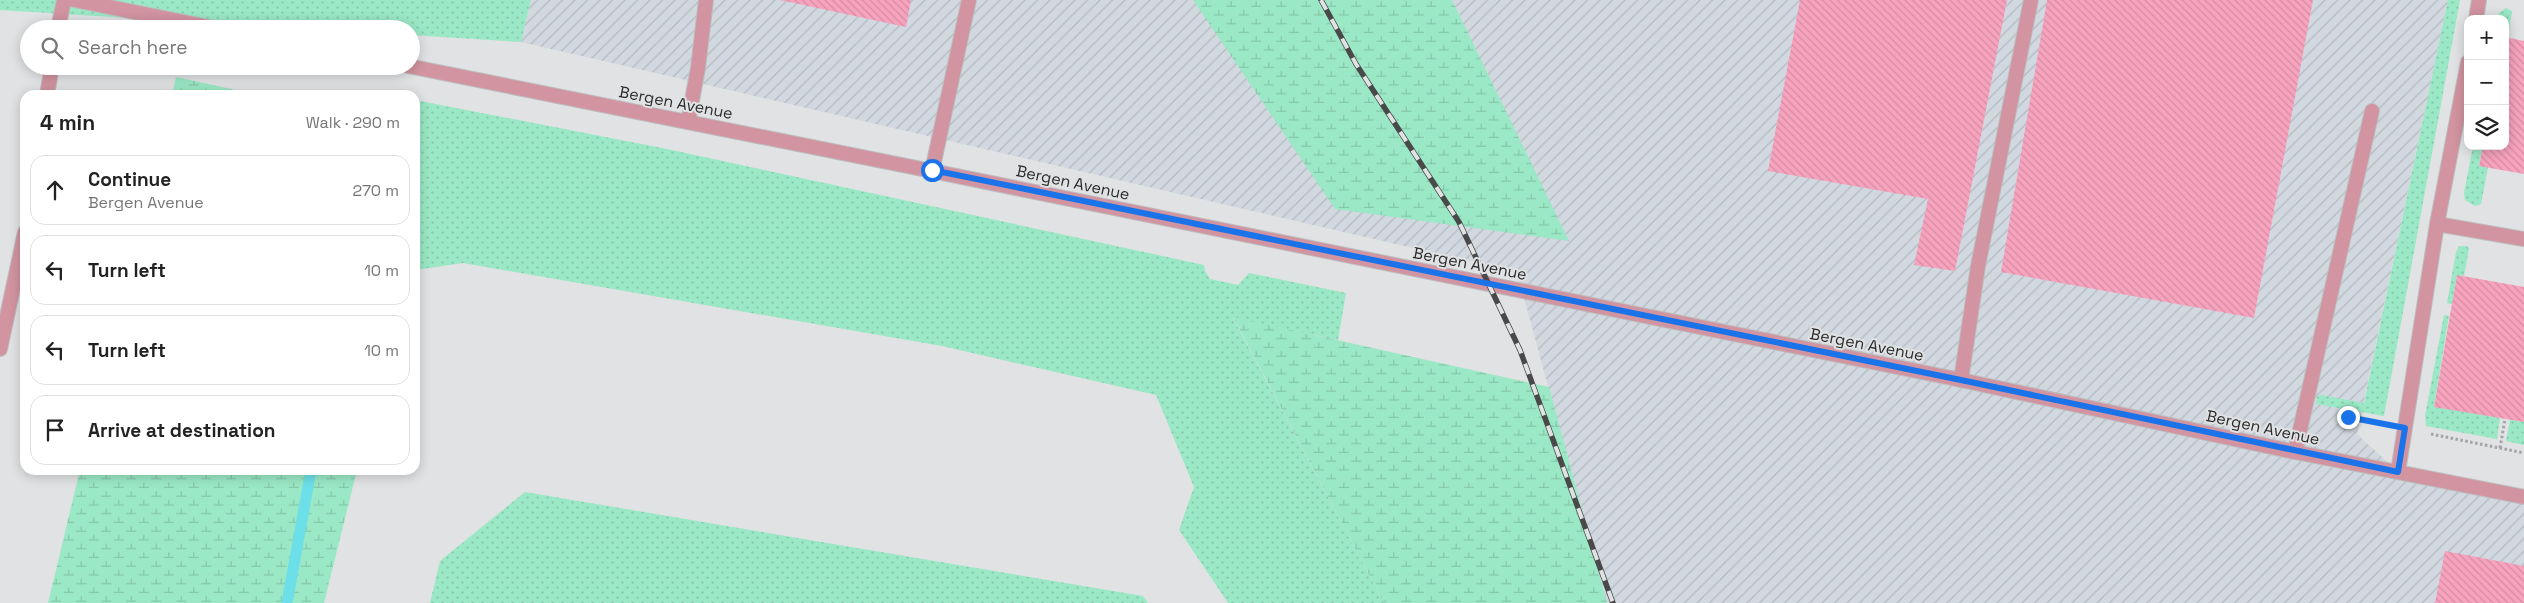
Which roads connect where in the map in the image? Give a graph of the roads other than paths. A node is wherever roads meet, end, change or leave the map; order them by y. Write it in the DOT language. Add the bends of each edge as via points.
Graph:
graph roads {
  1 [pos="64,0"];
  2 [pos="74,0"];
  3 [pos="706,0"];
  4 [pos="969,0"];
  5 [pos="2031,0"];
  6 [pos="2479,0"];
  7 [pos="2477,15"];
  8 [pos="60,20"];
  9 [pos="174,20"];
  10 [pos="420,68"];
  11 [pos="50,75"];
  12 [pos="2464,83"];
  13 [pos="48,90"];
  14 [pos="2372,111"];
  15 [pos="688,122"];
  16 [pos="932,170"];
  17 [pos="2437,224"];
  18 [pos="2524,239"];
  19 [pos="20,255"];
  20 [pos="0,349"];
  21 [pos="1961,380"];
  22 [pos="2295,452"];
  23 [pos="2398,472"];
  24 [pos="2524,497"];
  1 -- 8 [label="street"];
  2 -- 9 [label="street"];
  3 -- 15 [label="street"];
  4 -- 16 [label="street"];
  5 -- 21 [label="street" via="1978,266"];
  6 -- 7 [label="street"];
  10 -- 15 [label="street, Bergen Avenue"];
  11 -- 13 [label="street"];
  12 -- 17 [label="street"];
  14 -- 22 [label="street"];
  15 -- 16 [label="street, Bergen Avenue"];
  16 -- 21 [label="street, Bergen Avenue"];
  17 -- 18 [label="street"];
  17 -- 23 [label="street"];
  19 -- 20 [label="street"];
  21 -- 22 [label="street, Bergen Avenue"];
  22 -- 23 [label="street, Bergen Avenue"];
  23 -- 24 [label="street, Bergen Avenue"];
}
